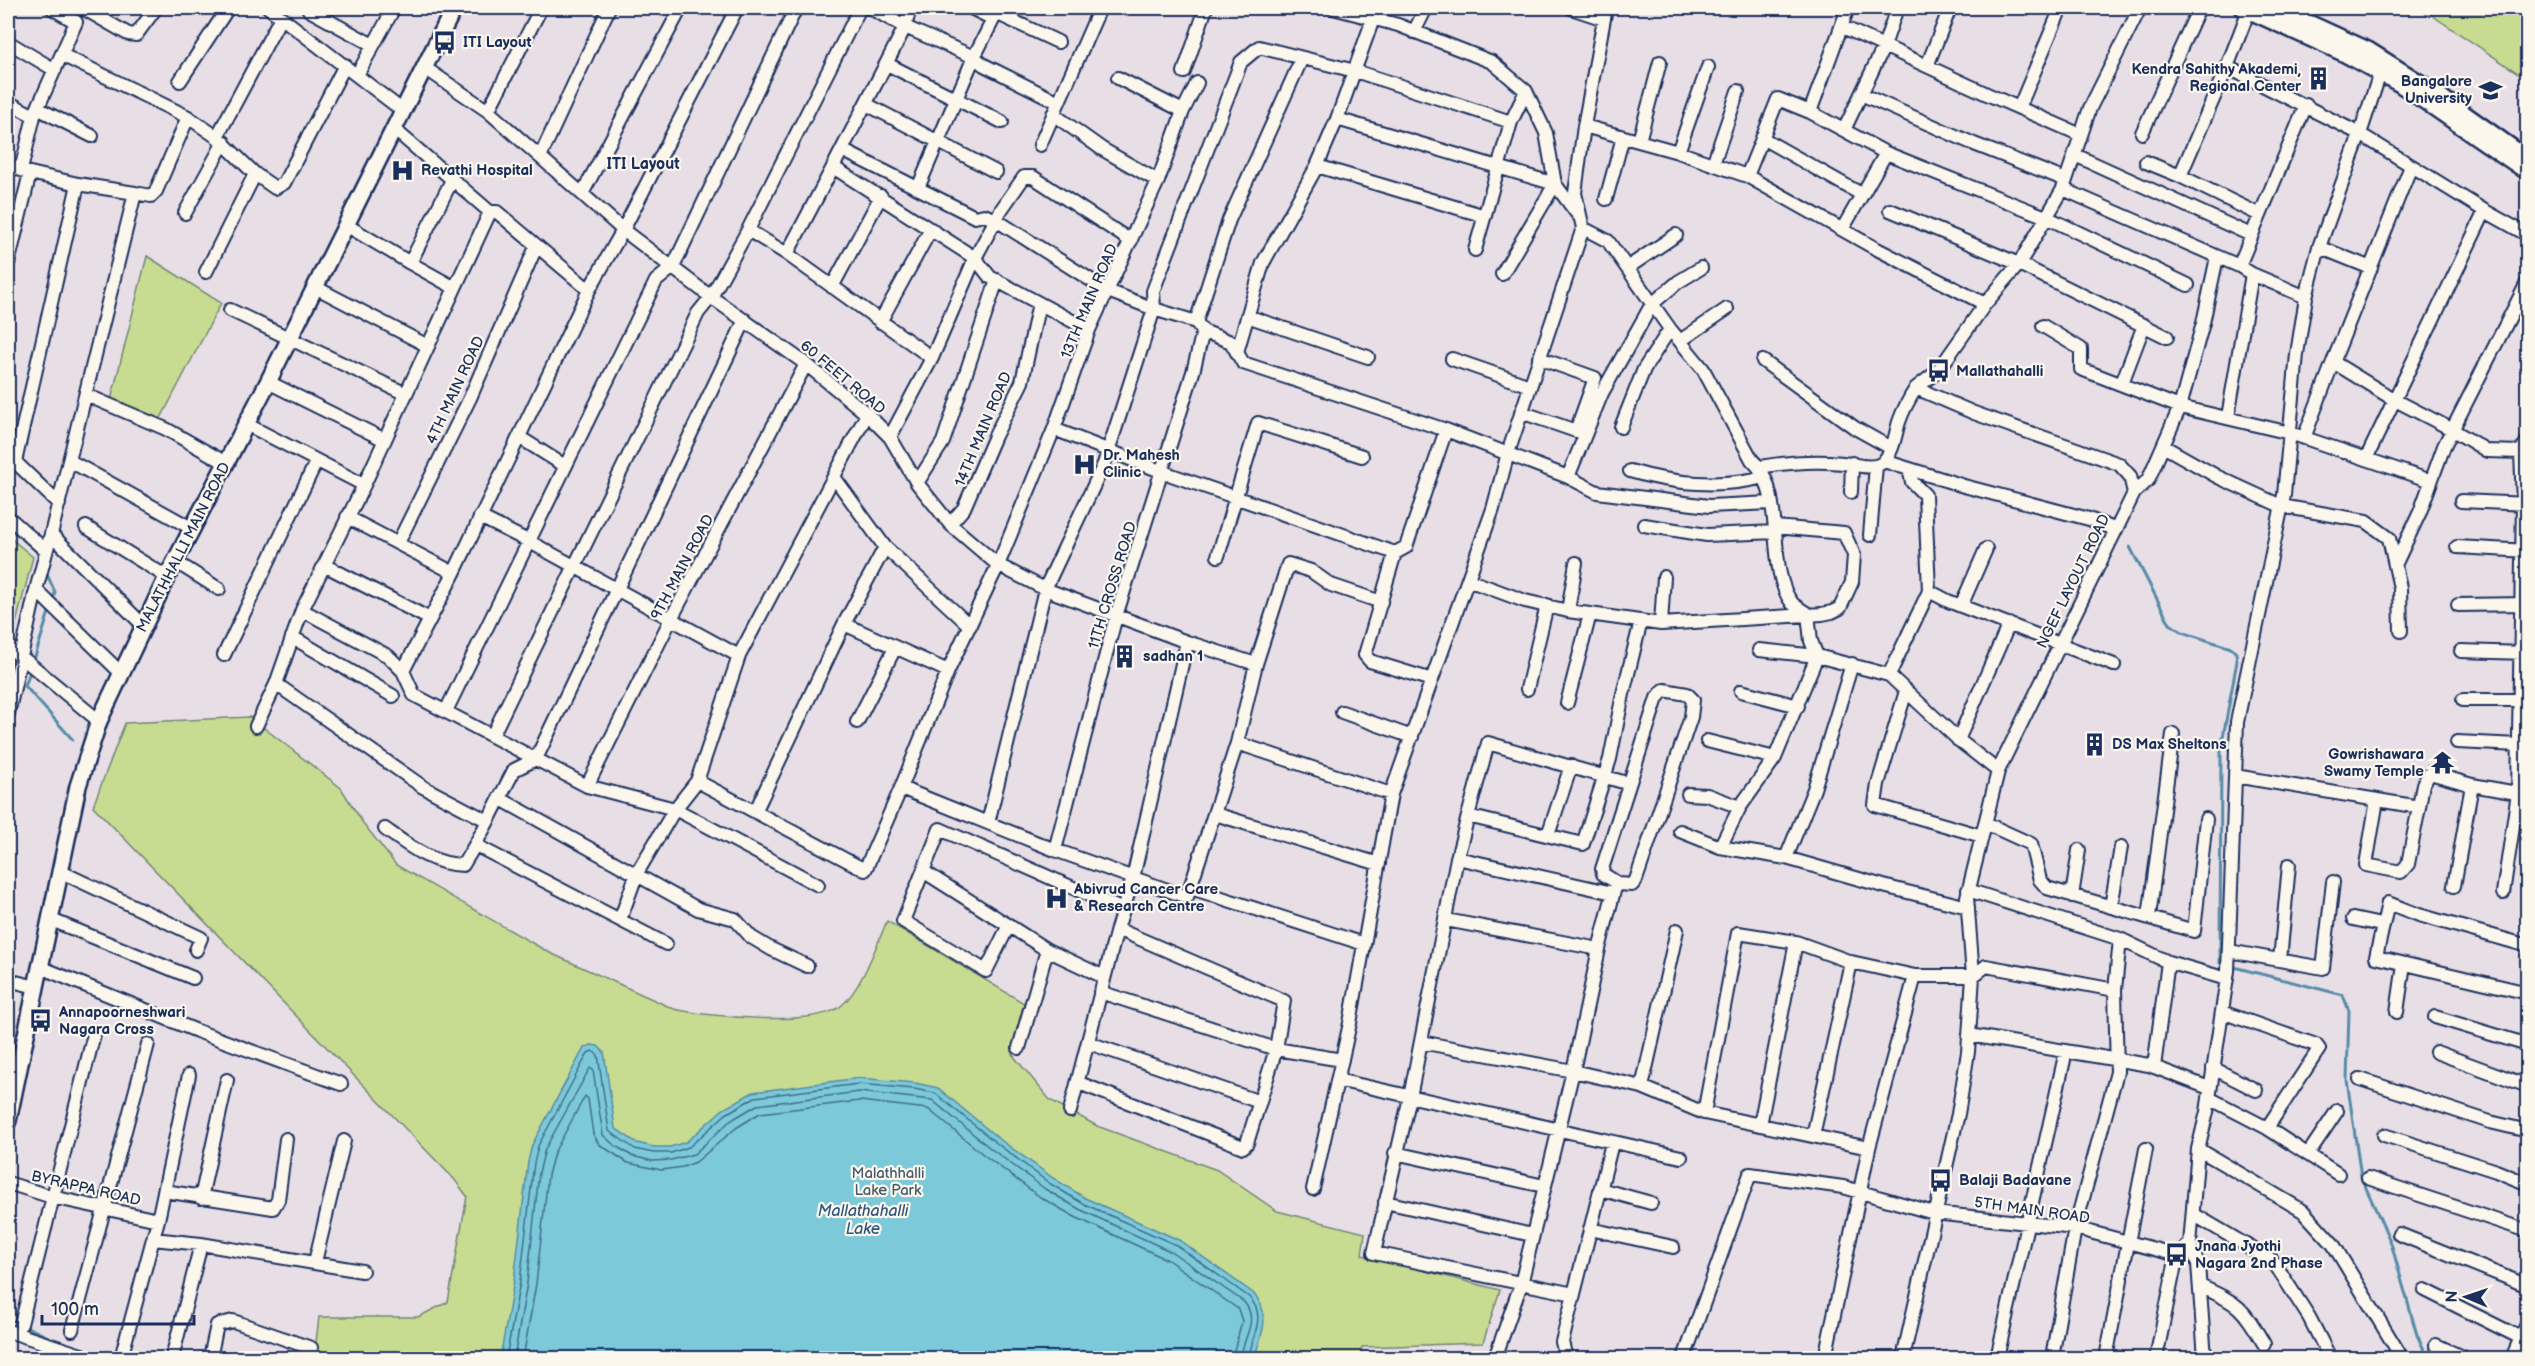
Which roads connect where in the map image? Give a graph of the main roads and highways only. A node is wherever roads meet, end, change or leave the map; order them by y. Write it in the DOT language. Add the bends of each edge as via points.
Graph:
graph roads {
  1 [pos="454,8"];
  2 [pos="2276,8"];
  3 [pos="2246,9"];
  4 [pos="2528,159"];
  5 [pos="2528,172"];
  6 [pos="8,1121"];
  1 -- 6 [label="main road, MALATHHALLI MAIN ROAD" via="143,625 99,721 78,786"];
  2 -- 4 [label="main road" via="2368,50"];
  3 -- 5 [label="main road" via="2380,73"];
}
